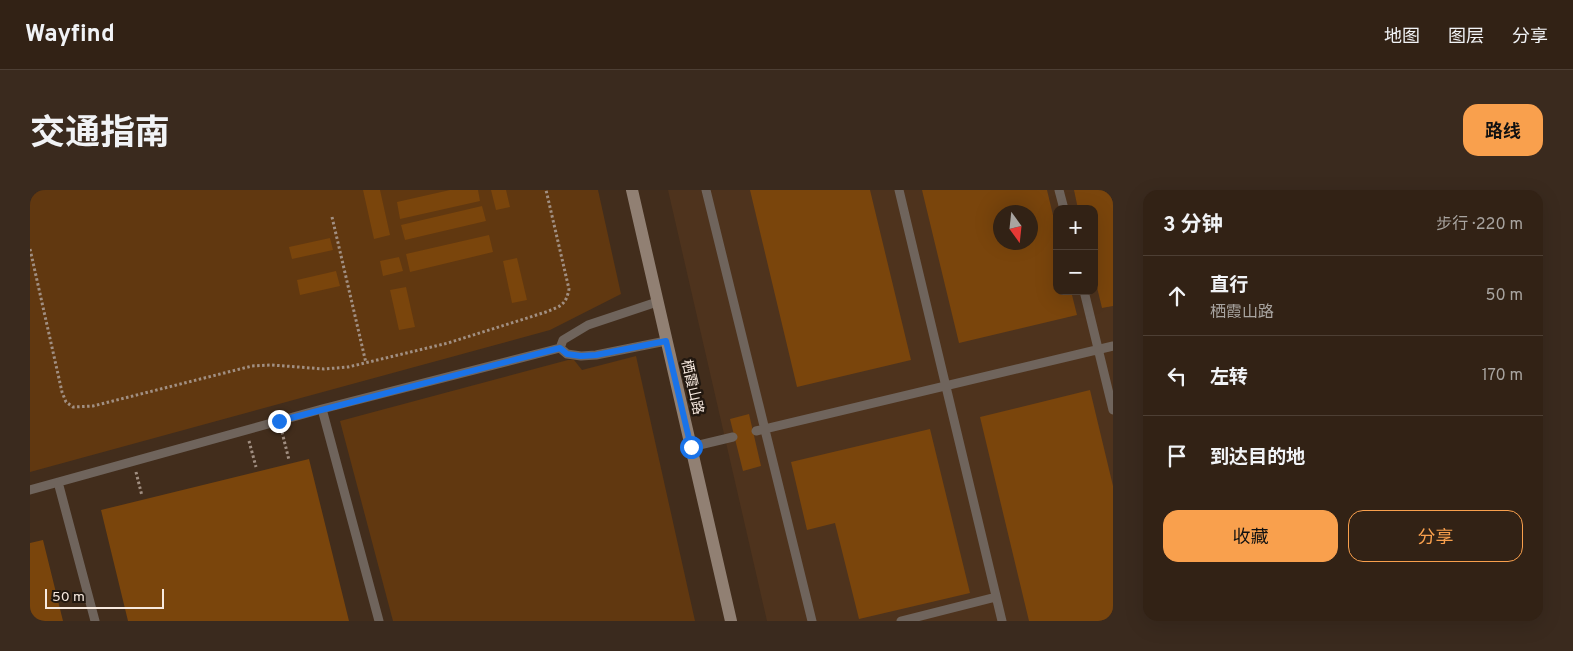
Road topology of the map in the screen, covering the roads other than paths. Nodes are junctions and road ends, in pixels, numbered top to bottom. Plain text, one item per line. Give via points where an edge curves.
1 (632, 190) edge
2 (706, 190) edge
3 (899, 190) edge
4 (1059, 190) edge
5 (1063, 205) edge
6 (1085, 295) edge
7 (657, 302) junction
8 (666, 341) junction
9 (1113, 346) edge
10 (560, 348) junction
11 (1098, 350) junction
12 (946, 386) junction
13 (322, 409) junction
14 (1113, 410) edge
15 (760, 430) junction
16 (733, 437) dead end
17 (691, 447) junction
18 (58, 482) junction
19 (30, 490) edge
20 (996, 597) junction
21 (95, 621) edge
22 (379, 621) edge
23 (731, 621) edge
24 (812, 621) edge
25 (901, 621) edge
26 (1002, 621) edge

1 - 7 street, 栖霞山路
2 - 15 lane
3 - 12 lane
4 - 5 lane
6 - 11 lane
7 - 8 street, 栖霞山路
7 - 10 lane via 588,325 563,340
8 - 10 lane via 581,356 567,354
8 - 17 street, 栖霞山路
9 - 11 lane
10 - 13 lane
11 - 12 lane
11 - 14 lane
12 - 15 lane
12 - 20 lane
13 - 18 lane
13 - 22 lane
15 - 24 lane
16 - 17 lane
17 - 23 street, 栖霞山路
18 - 19 lane
18 - 21 lane
20 - 25 lane
20 - 26 lane

